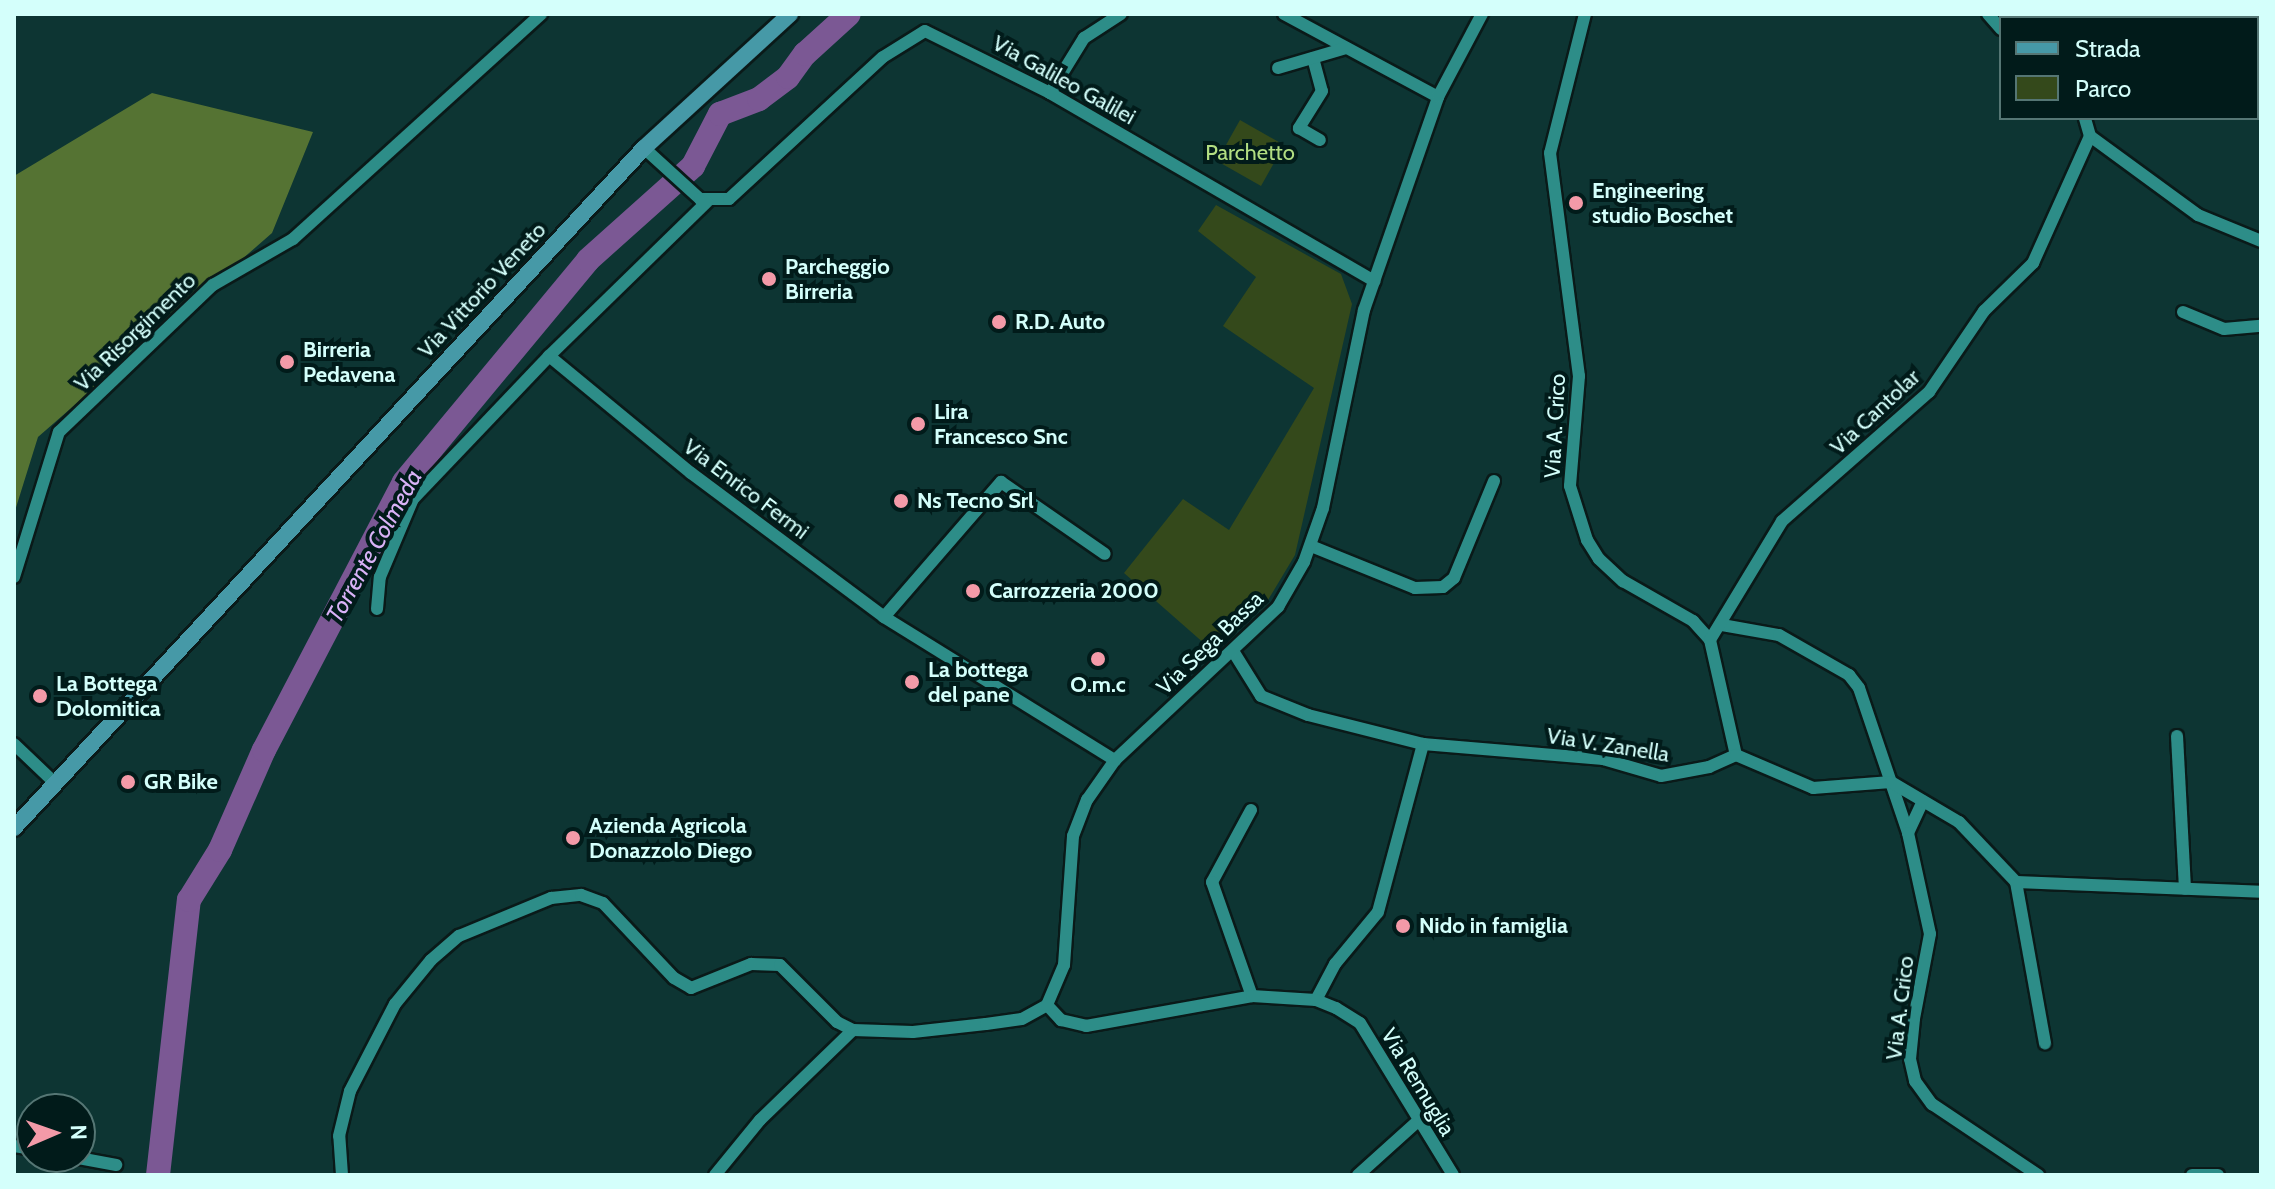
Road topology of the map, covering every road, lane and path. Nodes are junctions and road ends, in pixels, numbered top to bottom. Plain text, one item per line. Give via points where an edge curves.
1 (541, 14) edge
2 (790, 14) edge
3 (1121, 14) edge
4 (1284, 14) edge
5 (1482, 14) edge
6 (1585, 14) edge
7 (1305, 19) edge
8 (1346, 48) junction
9 (1313, 58) junction
10 (1278, 68) dead end
11 (1050, 93) junction
12 (1438, 97) junction
13 (2086, 120) edge
14 (2090, 136) junction
15 (1320, 140) dead end
16 (644, 148) junction
17 (707, 202) junction
18 (2261, 241) edge
19 (1374, 281) junction
20 (2183, 312) dead end
21 (2261, 326) edge
22 (549, 356) junction
23 (1494, 481) dead end
24 (1311, 546) junction
25 (1105, 554) dead end
26 (14, 577) edge
27 (377, 609) dead end
28 (884, 617) junction
29 (1722, 625) junction
30 (1710, 640) junction
31 (1233, 651) junction
32 (2177, 736) dead end
33 (14, 744) edge
34 (1423, 744) junction
35 (1736, 755) junction
36 (1115, 760) junction
37 (1891, 782) junction
38 (56, 784) junction
39 (1923, 801) junction
40 (1251, 810) dead end
41 (14, 828) edge
42 (1908, 833) junction
43 (2016, 882) junction
44 (2185, 889) junction
45 (2261, 892) edge
46 (1252, 996) junction
47 (1316, 1000) junction
48 (1047, 1005) junction
49 (853, 1030) junction
50 (2045, 1043) dead end
51 (1418, 1121) junction
52 (96, 1161) edge
53 (116, 1165) dead end
54 (342, 1175) edge
55 (715, 1175) edge
56 (1358, 1175) edge
57 (1453, 1175) edge
58 (2038, 1175) edge
59 (2192, 1175) edge
60 (2218, 1175) edge

1 - 26 street, Via Risorgimento via 293,239 213,285 59,432
2 - 16 main road, Via Vittorio Veneto
3 - 11 street via 1084,38
4 - 7 street
5 - 12 street, Via Sega Bassa
6 - 30 street, Via A. Crico via 1550,153 1579,376 1570,486 1587,540 1599,559 1623,581 1693,621
7 - 8 street
8 - 9 street
8 - 12 street
9 - 10 street
9 - 15 street via 1322,91 1299,128
11 - 17 street, Via Galileo Galilei via 952,41 919,31 883,57 740,191 723,201
11 - 19 street, Via Galileo Galilei
12 - 19 street, Via Sega Bassa
13 - 14 street
14 - 18 street via 2198,215
14 - 29 street, Via Cantolar via 2033,263 1984,311 1948,369 1911,411 1782,521 1748,571
16 - 17 street
16 - 38 main road, Via Vittorio Veneto
17 - 22 street
19 - 24 street, Via Sega Bassa
20 - 21 street via 2224,329
22 - 27 street via 413,499 380,577
22 - 28 street, Via Enrico Fermi via 691,473
23 - 24 street via 1454,578 1443,587 1415,588
24 - 31 street, Via Sega Bassa via 1278,607
25 - 28 street via 1001,482
28 - 36 street, Via Enrico Fermi
29 - 30 street, Via Cantolar
29 - 37 street, Via A. Crico via 1779,635 1849,675 1859,688
30 - 35 street
31 - 34 street, Via V. Zanella via 1261,696 1308,715
31 - 36 street, Via Sega Bassa
32 - 44 street
33 - 38 street
34 - 35 street, Via V. Zanella via 1603,759 1661,776 1709,767
34 - 47 street via 1378,912 1335,964
35 - 37 street via 1813,788
36 - 48 street, Via Sega Bassa via 1087,800 1073,836 1064,965
37 - 39 street
37 - 42 street, Via A. Crico
38 - 41 main road, Via Vittorio Veneto
39 - 42 street
39 - 43 street via 1969,830
40 - 46 street via 1212,882
42 - 58 street, Via A. Crico via 1930,934 1913,1032 1915,1081 1941,1111
43 - 44 street
43 - 50 street
44 - 45 street
46 - 47 street, Via Remuglia
46 - 48 street, Via Remuglia via 1086,1026 1061,1020
47 - 51 street, Via Remuglia via 1360,1023
48 - 49 street via 1022,1019 953,1029
49 - 54 street via 837,1022 780,965 751,964 705,987 691,988 674,978 603,903 581,895 551,898 459,936 395,1004 350,1091 339,1136
49 - 55 street via 760,1120
51 - 56 street
51 - 57 street, Via Remuglia
52 - 53 street
59 - 60 street

